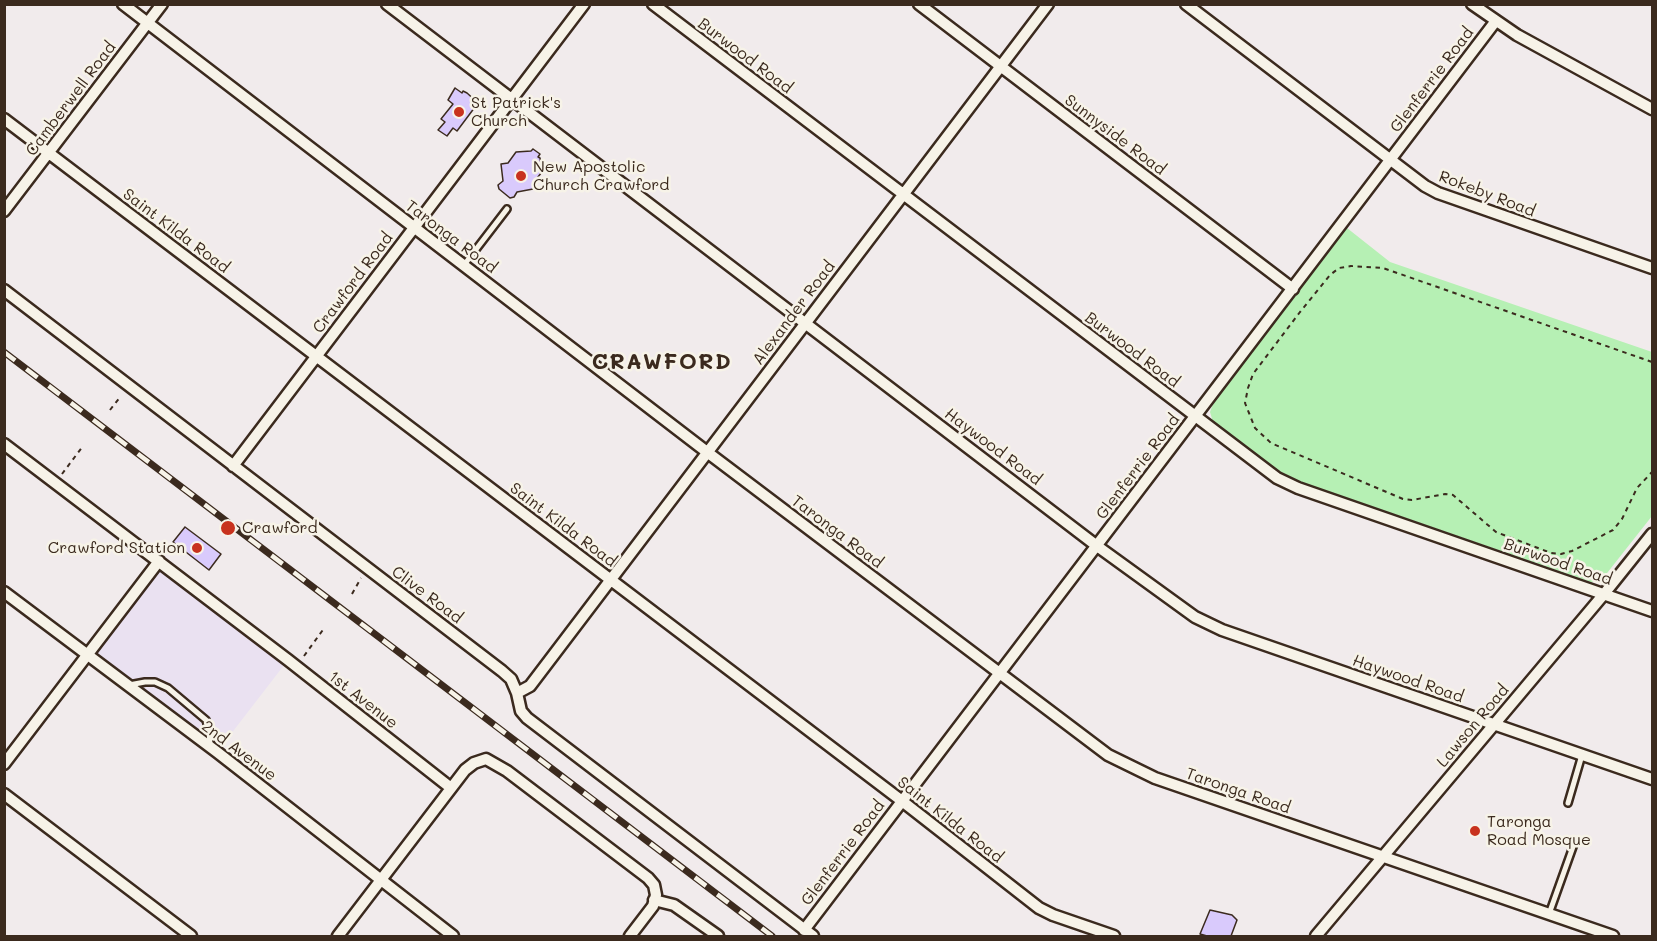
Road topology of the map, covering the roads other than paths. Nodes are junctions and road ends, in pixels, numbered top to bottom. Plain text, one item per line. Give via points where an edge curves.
1 (123, 4) edge
2 (162, 4) edge
3 (387, 4) edge
4 (584, 4) edge
5 (653, 4) edge
6 (919, 4) edge
7 (1048, 4) edge
8 (1186, 4) edge
9 (1472, 4) edge
10 (1495, 22) junction
11 (147, 23) junction
12 (1001, 67) junction
13 (512, 100) junction
14 (1653, 109) edge
15 (4, 119) edge
16 (49, 153) junction
17 (1390, 160) junction
18 (903, 195) junction
19 (507, 209) dead end
20 (4, 211) edge
21 (414, 227) junction
22 (464, 265) junction
23 (1653, 268) edge
24 (1293, 289) junction
25 (4, 290) edge
26 (806, 323) junction
27 (316, 357) junction
28 (1195, 417) junction
29 (4, 444) edge
30 (707, 452) junction
31 (233, 466) junction
32 (1653, 534) edge
33 (1097, 546) junction
34 (159, 561) junction
35 (610, 580) junction
36 (4, 592) edge
37 (1604, 594) junction
38 (1653, 611) edge
39 (87, 655) junction
40 (999, 674) junction
41 (128, 686) junction
42 (517, 693) junction
43 (1494, 725) junction
44 (210, 746) junction
45 (1582, 755) junction
46 (4, 764) edge
47 (1653, 779) edge
48 (451, 788) junction
49 (4, 794) edge
50 (902, 801) junction
51 (1568, 803) dead end
52 (1574, 844) dead end
53 (1383, 857) junction
54 (382, 880) junction
55 (654, 900) junction
56 (1549, 914) junction
57 (809, 933) edge
58 (191, 936) edge
59 (338, 936) edge
60 (453, 936) edge
61 (630, 936) edge
62 (715, 936) edge
63 (1114, 936) edge
64 (1316, 936) edge
65 (1613, 936) edge

1 - 11 street, Taronga Road
2 - 11 street, Camberwell Road
3 - 13 street, Haywood Road
4 - 13 street, Crawford Road
5 - 18 street, Burwood Road
6 - 12 street, Sunnyside Road
7 - 12 street, Alexander Road
8 - 17 street, Rokeby Road
9 - 10 street
10 - 14 street
10 - 17 street, Glenferrie Road
11 - 16 street, Camberwell Road
11 - 21 street, Taronga Road
12 - 18 street, Alexander Road
12 - 24 street, Sunnyside Road
13 - 21 street, Crawford Road
13 - 26 street, Haywood Road
15 - 16 street, Saint Kilda Road
16 - 20 street, Camberwell Road
16 - 27 street, Saint Kilda Road
17 - 23 street, Rokeby Road via 1438,193
17 - 24 street, Glenferrie Road
18 - 26 street, Alexander Road
18 - 28 street, Burwood Road
19 - 22 lane
21 - 22 street, Taronga Road
21 - 27 street, Crawford Road
22 - 30 street, Taronga Road
24 - 28 street, Glenferrie Road
25 - 31 street, Clive Road
26 - 30 street, Alexander Road
26 - 33 street, Haywood Road
27 - 31 street, Crawford Road
27 - 35 street, Saint Kilda Road
28 - 33 street, Glenferrie Road
28 - 37 street, Burwood Road via 1293,486
29 - 34 street, 1st Avenue
30 - 35 street, Alexander Road
30 - 40 street, Taronga Road
31 - 42 street, Clive Road via 502,671
32 - 37 street, Lawson Road
33 - 40 street, Glenferrie Road
33 - 43 street, Haywood Road via 1213,627
34 - 39 street
34 - 48 street, 1st Avenue
35 - 42 street, Alexander Road via 530,686
35 - 50 street, Saint Kilda Road
36 - 39 street, 2nd Avenue
37 - 38 street, Burwood Road
37 - 43 street, Lawson Road
39 - 41 street, 2nd Avenue
39 - 46 street
40 - 50 street, Glenferrie Road
40 - 53 street, Taronga Road via 1128,766
41 - 44 street, 2nd Avenue
41 - 44 lane via 155,682 168,688 206,720
42 - 57 street, Clive Road via 527,718
43 - 45 street, Haywood Road
43 - 53 street, Lawson Road
44 - 54 street, 2nd Avenue
45 - 47 street, Haywood Road
45 - 51 lane
48 - 54 street
48 - 55 street via 474,763 486,759 497,764 648,878 654,885
49 - 58 street
50 - 57 street, Glenferrie Road
50 - 63 street, Saint Kilda Road via 1039,908
52 - 56 lane
53 - 56 street, Taronga Road
53 - 64 street, Lawson Road
54 - 59 street
54 - 60 street, 2nd Avenue
55 - 61 street via 645,919
55 - 62 street via 674,905
56 - 65 street, Taronga Road

